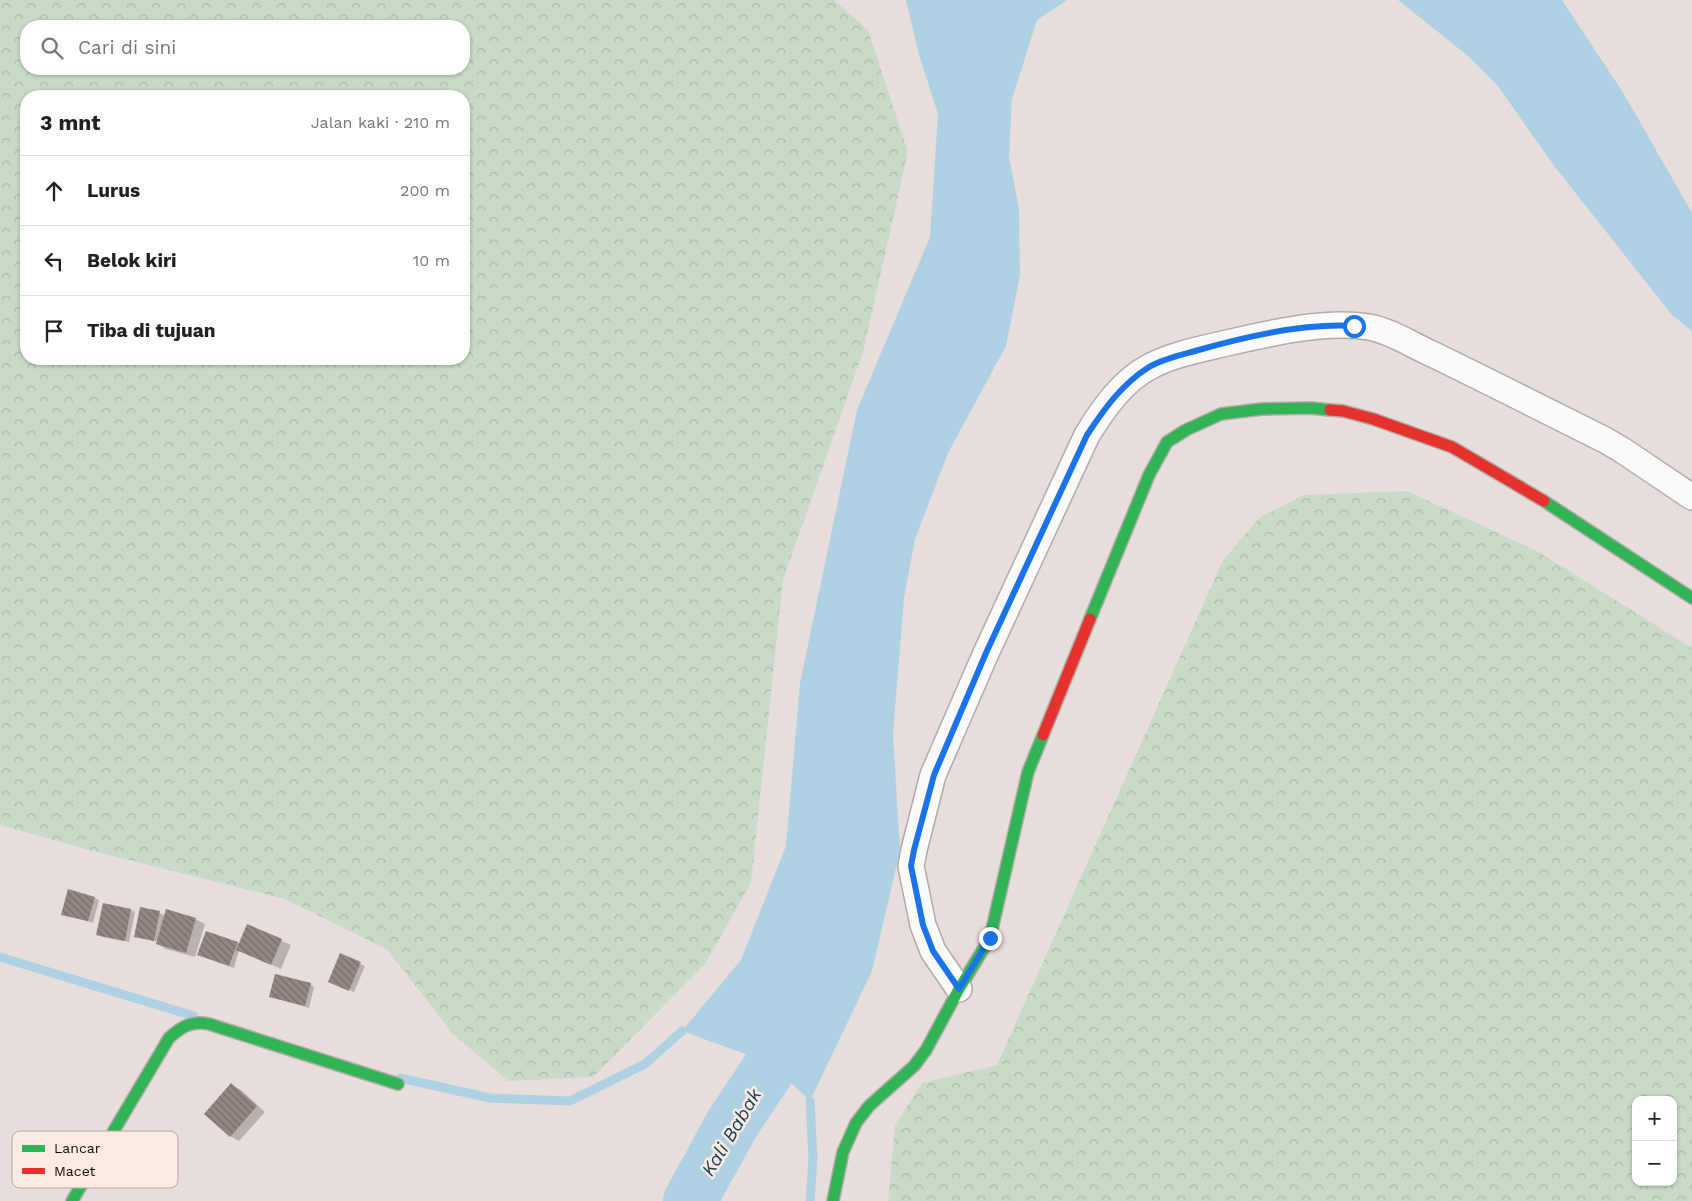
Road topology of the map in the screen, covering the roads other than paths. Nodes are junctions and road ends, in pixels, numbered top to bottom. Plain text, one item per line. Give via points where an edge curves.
1 (1692, 497) edge
2 (1692, 598) edge
3 (959, 989) junction
4 (398, 1084) dead end
5 (114, 1131) edge
6 (80, 1188) edge
7 (72, 1201) edge
8 (833, 1201) edge

1 - 3 street via 1605,440 1370,327 1337,325 1273,333 1207,348 1150,366 1129,381 1087,435 986,653 934,775 911,866 923,925 933,951
2 - 3 street via 1536,496 1452,448 1373,419 1311,408 1262,409 1220,414 1186,430 1167,442 1149,475 1028,772 990,938
3 - 8 street via 914,1066 868,1106 856,1123 844,1152
4 - 5 street via 200,1021 181,1026 169,1038
6 - 7 street

